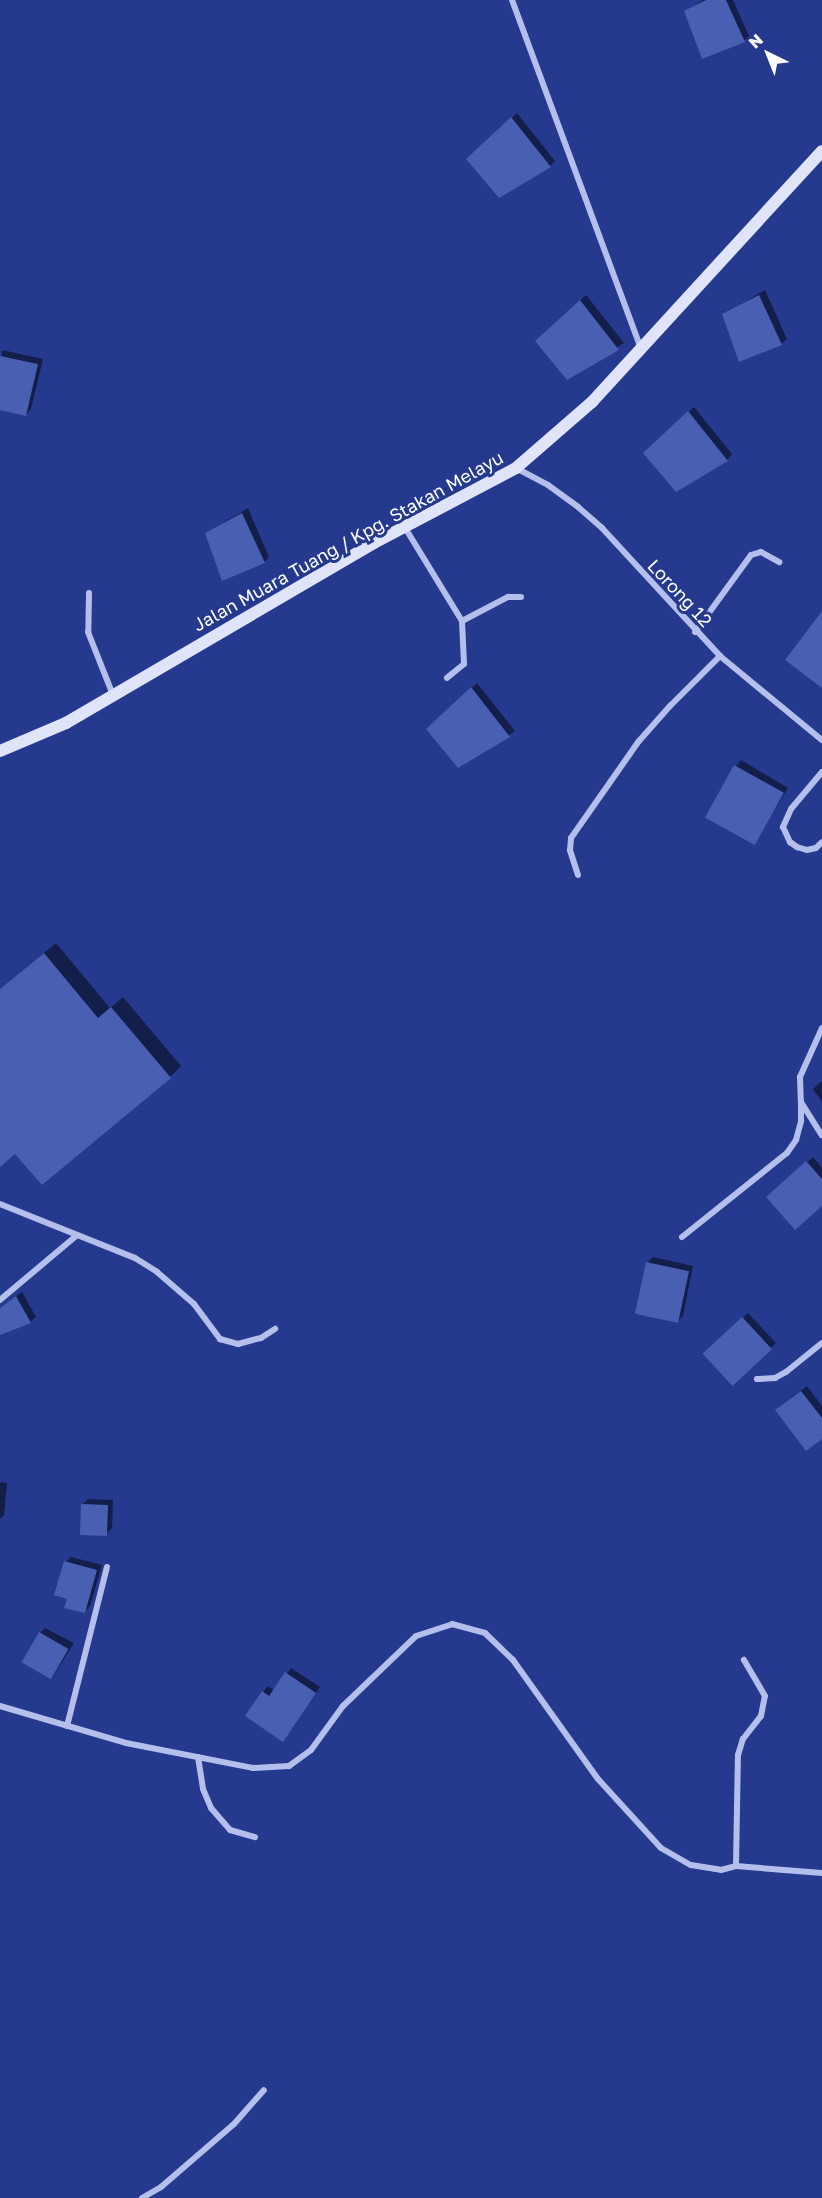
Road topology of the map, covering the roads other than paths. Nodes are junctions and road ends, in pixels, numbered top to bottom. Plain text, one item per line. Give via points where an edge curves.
1 (512, 0) edge
2 (822, 151) edge
3 (641, 348) junction
4 (516, 468) junction
5 (404, 526) junction
6 (779, 562) dead end
7 (89, 593) dead end
8 (521, 597) dead end
9 (462, 621) junction
10 (695, 632) junction
11 (720, 656) junction
12 (447, 678) dead end
13 (113, 695) junction
14 (822, 740) edge
15 (0, 751) edge
16 (822, 772) edge
17 (822, 842) edge
18 (578, 875) dead end
19 (822, 1029) edge
20 (801, 1102) junction
21 (822, 1135) edge
22 (0, 1204) edge
23 (76, 1236) junction
24 (682, 1237) dead end
25 (0, 1300) edge
26 (275, 1329) dead end
27 (822, 1343) edge
28 (757, 1379) dead end
29 (107, 1568) dead end
30 (744, 1660) dead end
31 (0, 1706) edge
32 (68, 1726) junction
33 (198, 1757) junction
34 (255, 1837) dead end
35 (735, 1866) junction
36 (822, 1873) edge
37 (264, 2090) dead end
38 (142, 2198) edge

1 - 3 street
2 - 3 main road, Jalan Muara Tuang / Kpg. Stakan Melayu
3 - 4 main road, Jalan Muara Tuang / Kpg. Stakan Melayu via 592,402
4 - 5 main road, Jalan Muara Tuang / Kpg. Stakan Melayu
4 - 10 street, Lorong 12 via 548,485 602,528
5 - 9 street
5 - 13 main road, Jalan Muara Tuang / Kpg. Stakan Melayu
6 - 10 street via 760,552 751,555
7 - 13 street via 87,632
8 - 9 street via 508,597
9 - 12 street via 464,664
10 - 11 street, Lorong 12
11 - 14 street, Lorong 12
11 - 18 street via 639,741 571,838 570,850
13 - 15 main road, Jalan Muara Tuang / Kpg. Stakan Melayu via 66,723
16 - 17 street via 790,809 783,826 790,842 797,847 807,850
19 - 20 street via 801,1077
20 - 21 street
20 - 24 street via 796,1140 787,1153
22 - 23 street
23 - 25 street
23 - 26 street via 135,1258 157,1272 194,1304 220,1339 238,1344 261,1338
27 - 28 street via 786,1372 775,1378
29 - 32 street
30 - 35 street via 765,1696 761,1716 742,1739 738,1755
31 - 32 street
32 - 33 street via 126,1743
33 - 34 street via 203,1789 211,1808 230,1830
33 - 35 street via 253,1768 289,1766 311,1750 343,1706 416,1636 452,1624 485,1633 513,1660 598,1779 661,1848 691,1866 721,1870
35 - 36 street
37 - 38 street via 234,2124

